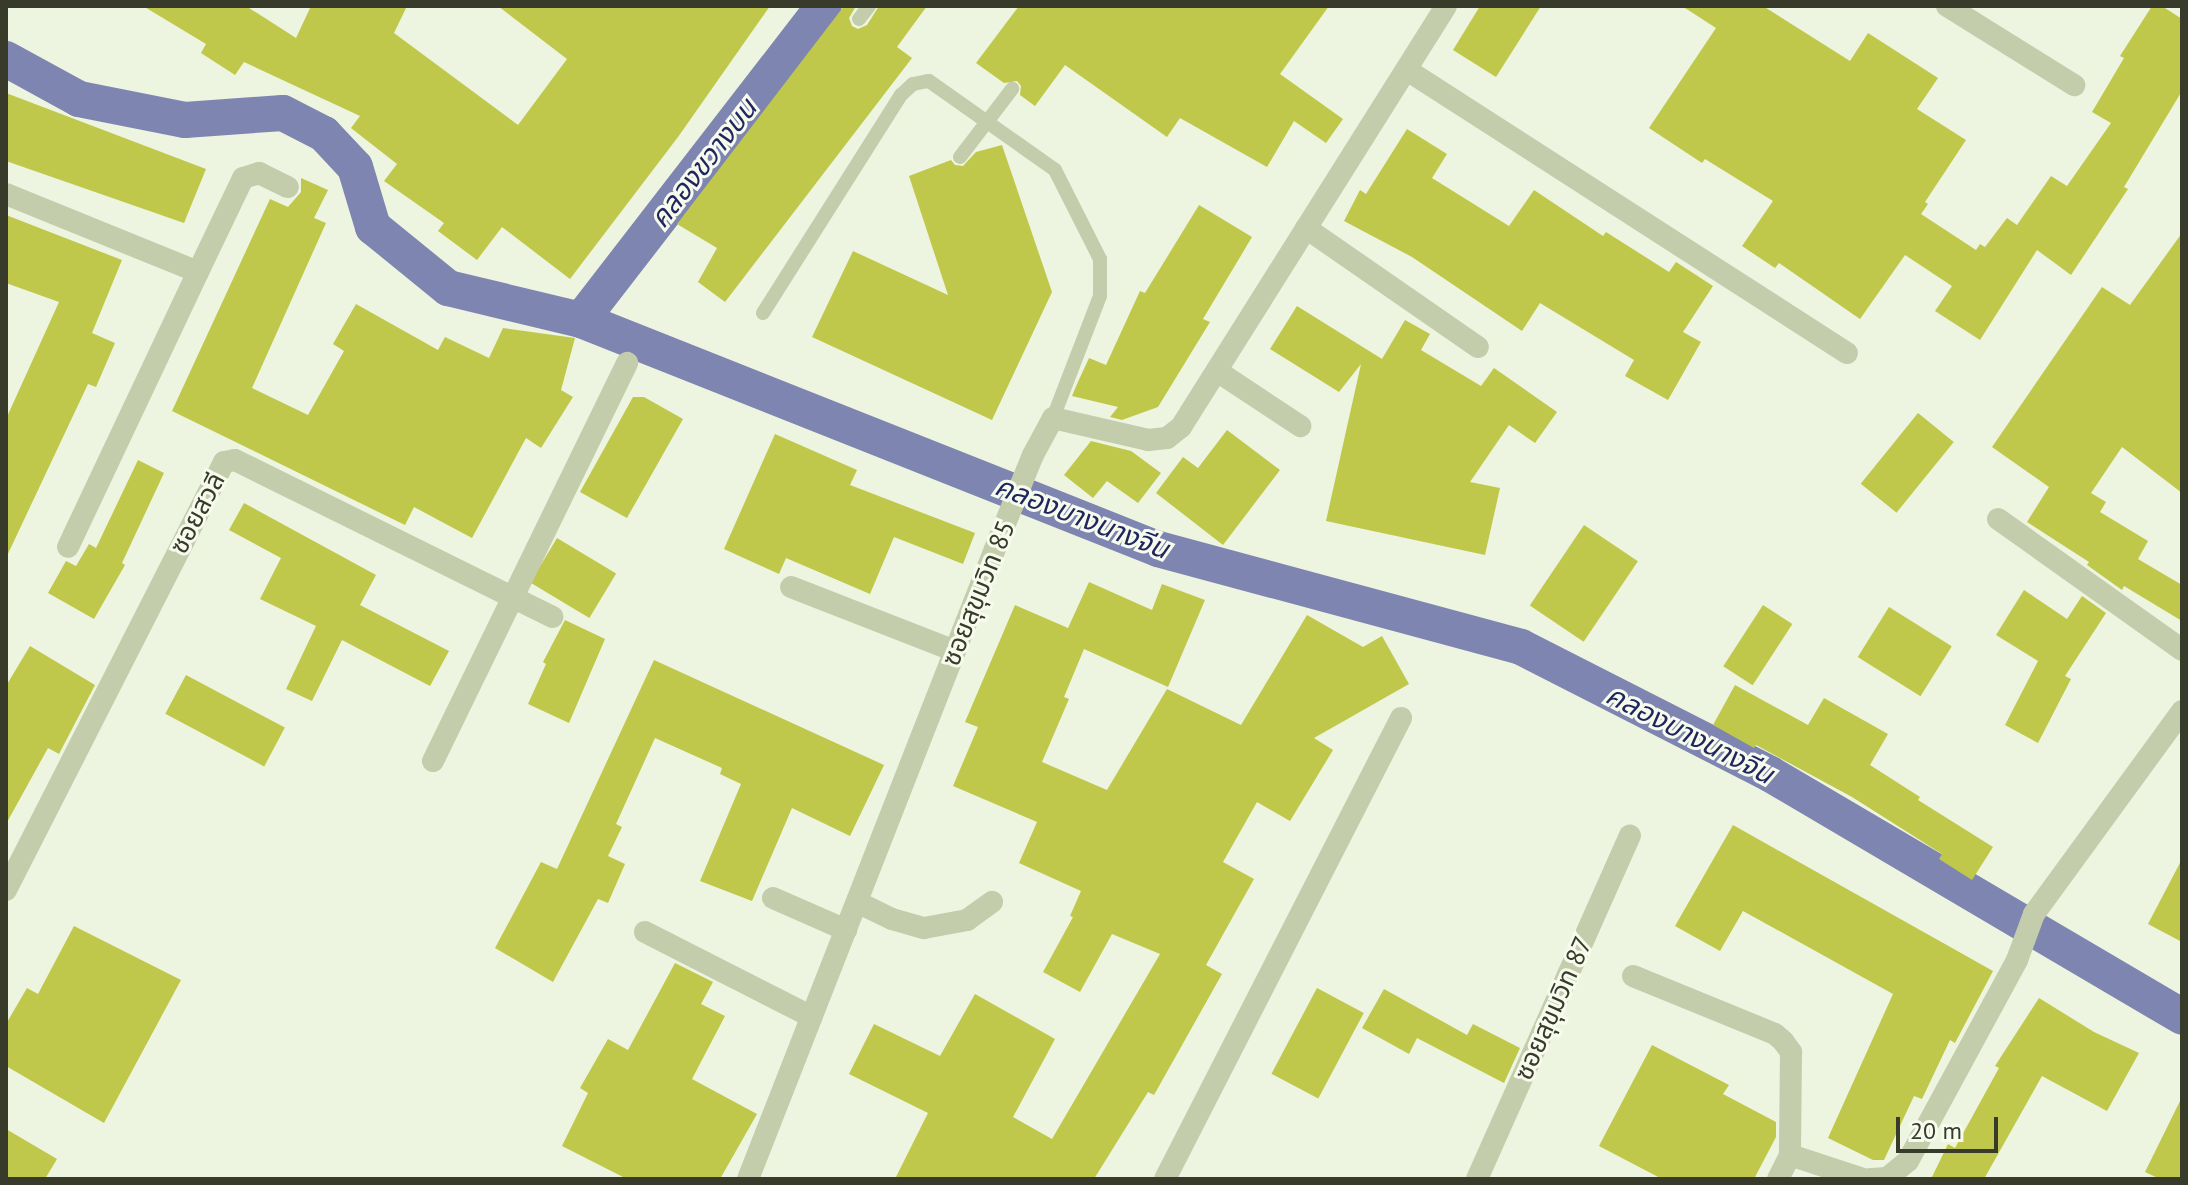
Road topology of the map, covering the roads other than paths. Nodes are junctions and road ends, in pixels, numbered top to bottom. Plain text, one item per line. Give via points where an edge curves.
1 (869, 6) edge
2 (1446, 6) edge
3 (1947, 6) edge
4 (859, 19) dead end
5 (1407, 70) junction
6 (2074, 85) dead end
7 (1012, 89) dead end
8 (988, 121) junction
9 (960, 157) dead end
10 (288, 187) dead end
11 (6, 194) edge
12 (1306, 228) junction
13 (198, 272) junction
14 (763, 313) dead end
15 (1478, 347) dead end
16 (1847, 353) dead end
17 (627, 363) dead end
18 (1217, 371) junction
19 (1053, 418) junction
20 (1300, 426) dead end
21 (1998, 519) dead end
22 (68, 547) dead end
23 (791, 587) dead end
24 (511, 597) junction
25 (552, 617) dead end
26 (2182, 650) edge
27 (955, 651) junction
28 (2182, 711) edge
29 (1401, 718) dead end
30 (433, 761) dead end
31 (1630, 836) dead end
32 (6, 890) edge
33 (773, 898) dead end
34 (857, 902) junction
35 (992, 902) dead end
36 (846, 930) junction
37 (645, 932) dead end
38 (1633, 976) dead end
39 (812, 1017) junction
40 (1790, 1155) junction
41 (748, 1179) edge
42 (1165, 1179) edge
43 (1477, 1179) edge
44 (1778, 1179) edge
45 (1863, 1179) edge
46 (1871, 1179) edge

1 - 4 lane
2 - 5 street
3 - 6 street
5 - 12 street
5 - 16 street
7 - 8 lane
8 - 9 lane
8 - 14 lane via 929,81 905,89
8 - 19 lane via 1055,170 1100,259 1100,296
10 - 13 street via 259,173 243,178
11 - 13 street
12 - 15 street
12 - 18 street
13 - 22 street
17 - 24 street
18 - 19 street via 1181,427 1167,438 1148,440
18 - 20 street
19 - 27 street, ซอยสุขุมวิท 85 via 1033,455
21 - 26 street
23 - 27 street
24 - 25 street, ซอยสวลี
24 - 30 street
24 - 32 street, ซอยสวลี via 235,460 224,462
27 - 34 street, ซอยสุขุมวิท 85
28 - 46 street via 2034,914 2017,960 1908,1161 1887,1178
29 - 42 street
31 - 43 street, ซอยสุขุมวิท 87
33 - 36 street
34 - 35 street via 924,928 967,920
34 - 36 street, ซอยสุขุมวิท 85
36 - 39 street, ซอยสุขุมวิท 85
37 - 39 street
38 - 40 street via 1783,1041 1791,1052
39 - 41 street, ซอยสุขุมวิท 85
40 - 44 street
40 - 45 street

